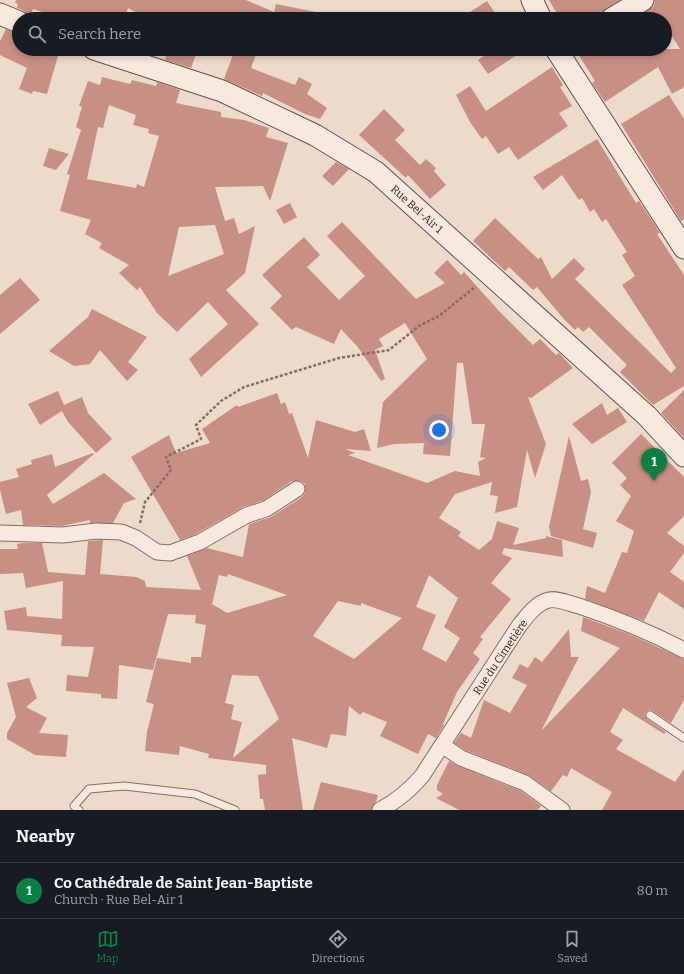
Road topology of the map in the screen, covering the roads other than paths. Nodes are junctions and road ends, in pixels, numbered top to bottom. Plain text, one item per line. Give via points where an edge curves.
1 (532, 0) edge
2 (643, 0) edge
3 (538, 12) edge
4 (623, 12) edge
5 (0, 14) edge
6 (12, 19) edge
7 (115, 56) edge
8 (562, 56) edge
9 (684, 248) edge
10 (684, 456) edge
11 (298, 489) dead end
12 (0, 533) edge
13 (684, 650) edge
14 (650, 715) dead end
15 (684, 738) edge
16 (442, 745) junction
17 (79, 810) edge
18 (235, 810) edge
19 (380, 810) edge
20 (562, 810) edge

1 - 3 street
2 - 4 street
5 - 6 street
7 - 10 street, Rue Bel-Air 1 via 222,91 315,135 376,172 647,416
8 - 9 street
11 - 12 street via 266,509 247,515 200,542 170,553 157,552 136,538 121,532 63,535
13 - 16 street, Rue du Cimetière via 656,635 606,615 566,602 549,600 533,609 519,626
14 - 15 lane
16 - 19 street, Rue du Cimetière via 409,791
16 - 20 street via 461,758 525,783
17 - 18 lane via 74,806 89,789 124,786 195,794

